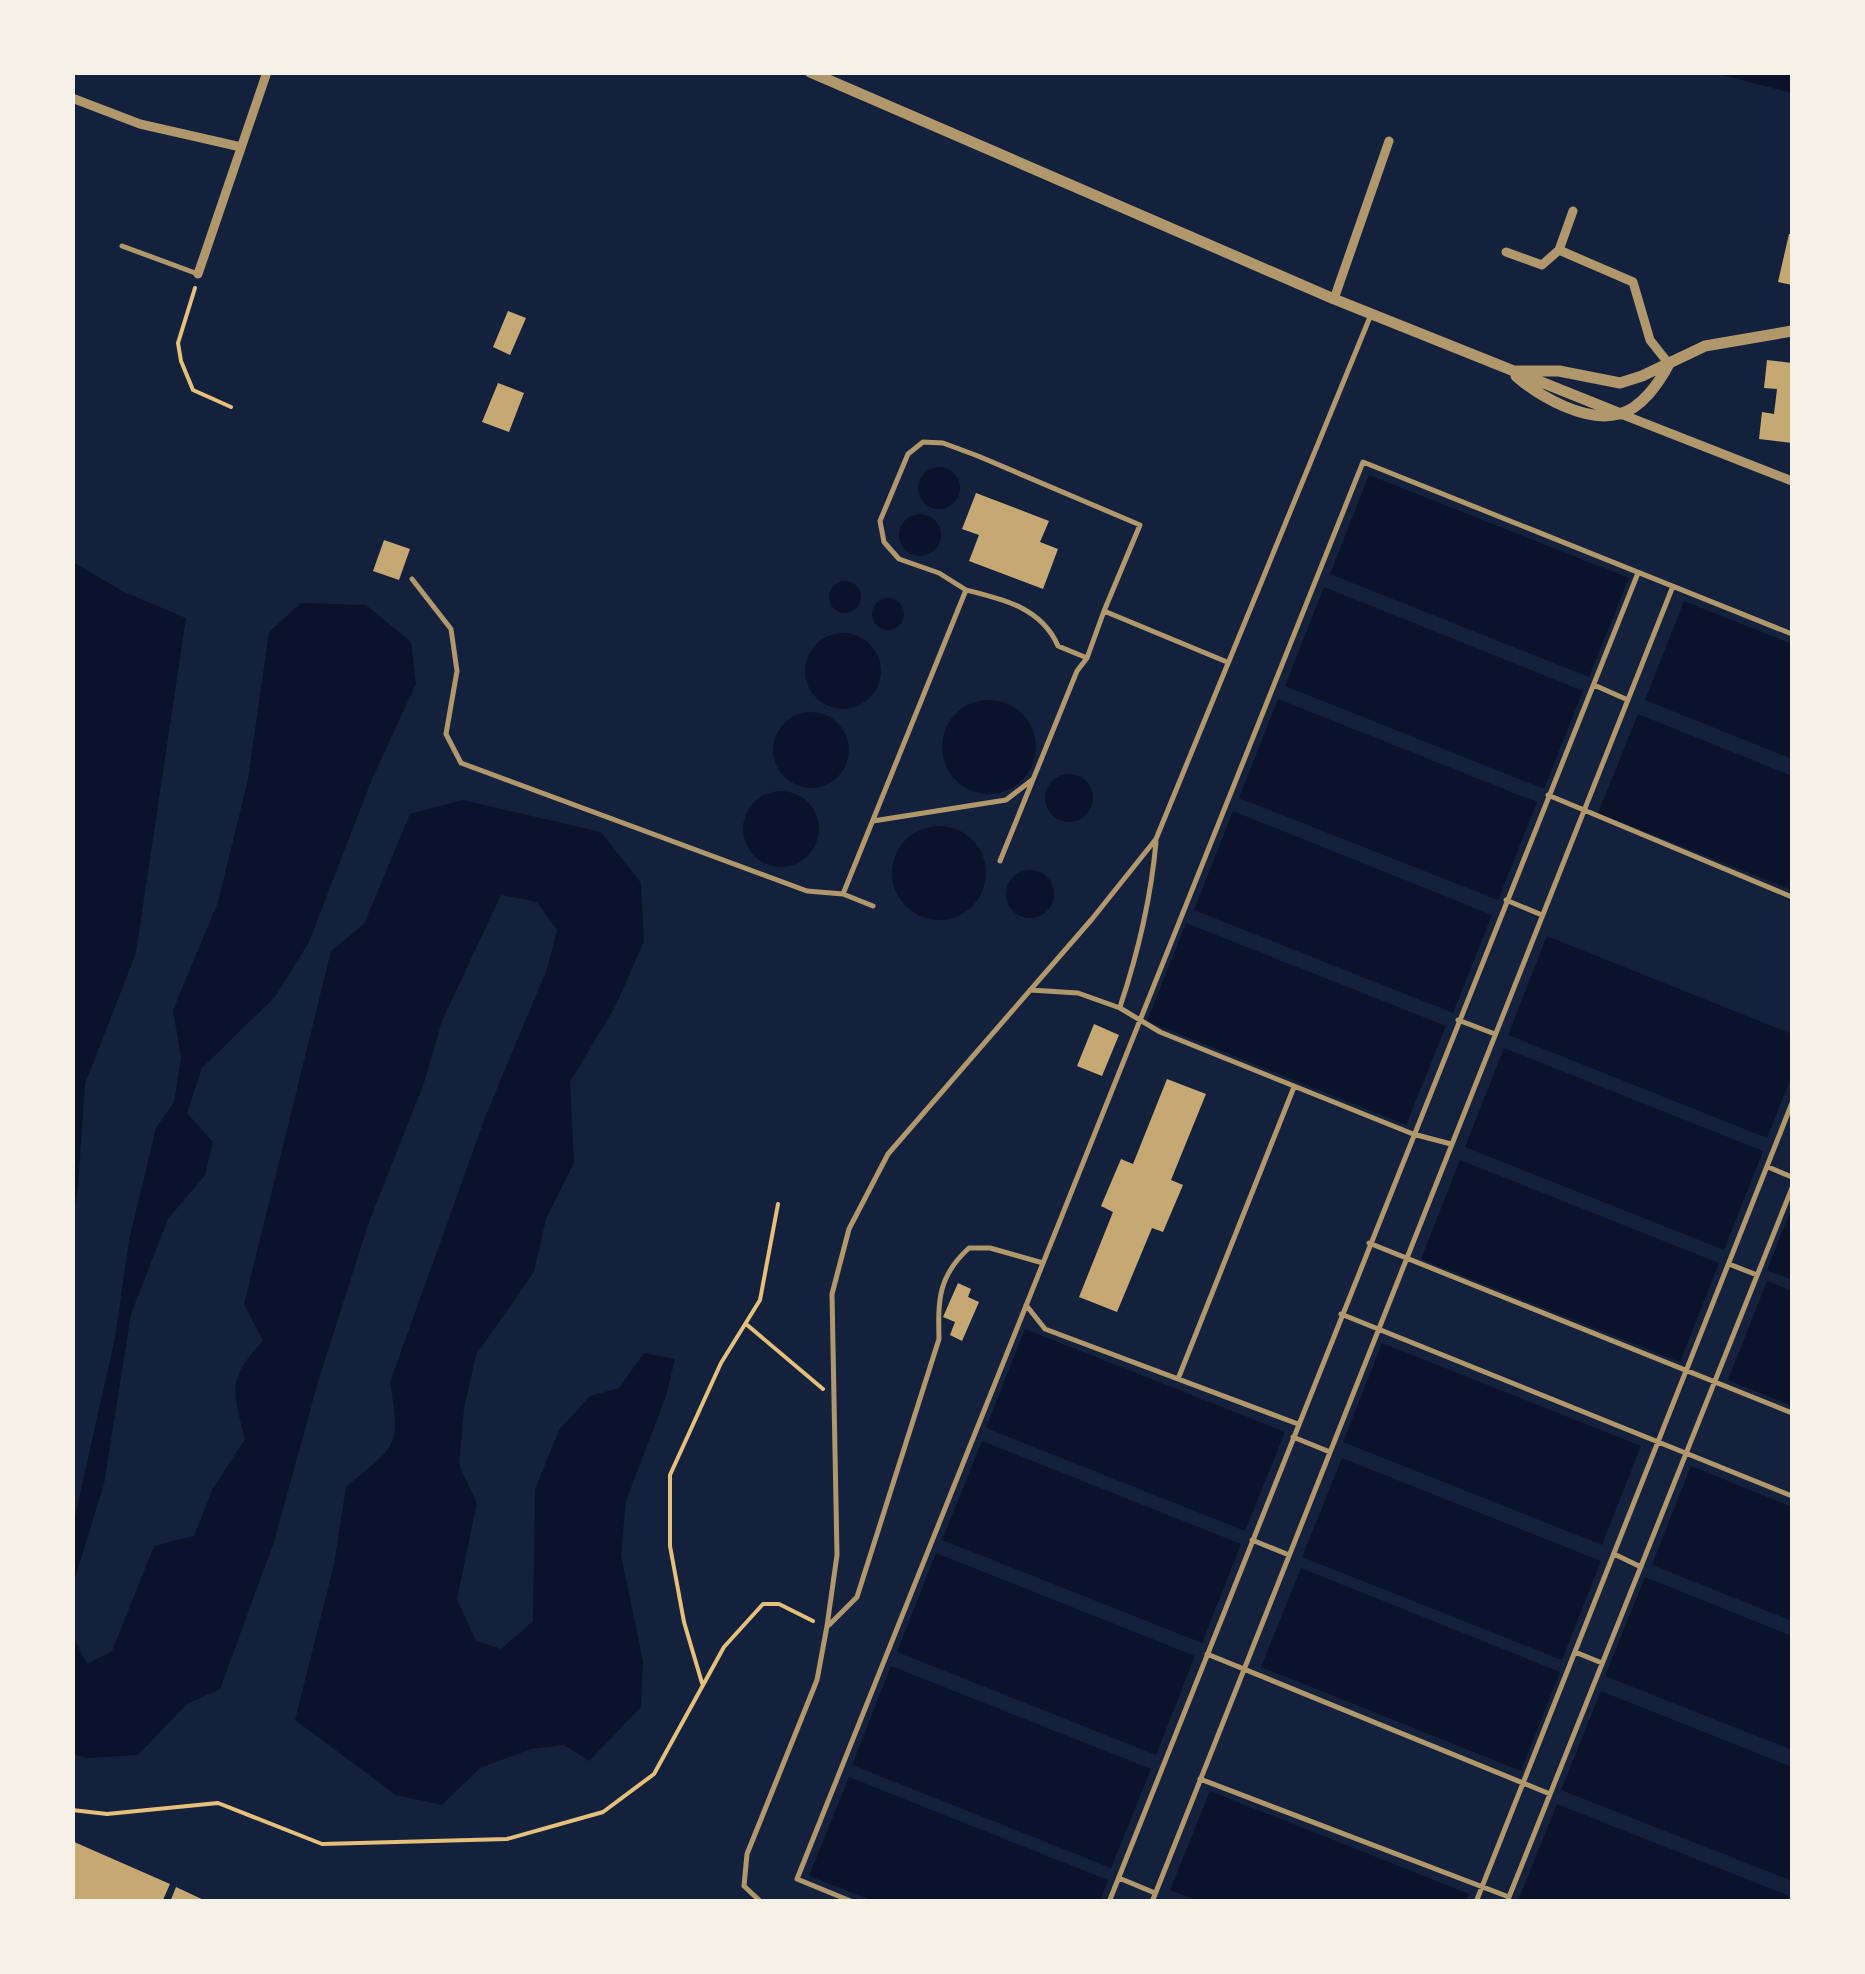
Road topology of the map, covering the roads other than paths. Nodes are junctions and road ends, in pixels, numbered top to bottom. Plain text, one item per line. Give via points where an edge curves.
1 (267, 72) edge
2 (816, 74) edge
3 (72, 98) edge
4 (1389, 141) dead end
5 (241, 147) junction
6 (1573, 210) dead end
7 (122, 246) dead end
8 (1559, 250) junction
9 (1506, 252) dead end
10 (198, 274) joint
11 (1334, 299) junction
12 (1371, 314) junction
13 (1792, 331) edge
14 (1669, 364) junction
15 (1510, 372) junction
16 (1621, 414) junction
17 (1792, 481) edge
18 (1638, 573) junction
19 (412, 579) dead end
20 (1673, 586) junction
21 (966, 590) junction
22 (1104, 611) junction
23 (1792, 634) edge
24 (1087, 658) junction
25 (1227, 662) junction
26 (1593, 684) junction
27 (1628, 700) junction
28 (1034, 778) junction
29 (1548, 795) junction
30 (1584, 813) junction
31 (873, 821) junction
32 (1156, 839) junction
33 (1000, 861) dead end
34 (843, 894) junction
35 (1792, 897) edge
36 (1506, 900) junction
37 (873, 906) dead end
38 (1542, 915) junction
39 (1030, 990) junction
40 (1120, 1008) junction
41 (1458, 1020) junction
42 (1139, 1022) junction
43 (1495, 1034) junction
44 (1294, 1086) junction
45 (1792, 1103) edge
46 (1412, 1134) junction
47 (1452, 1144) junction
48 (1768, 1167) junction
49 (1792, 1177) edge
50 (1792, 1188) edge
51 (1369, 1243) junction
52 (1406, 1260) junction
53 (1043, 1263) junction
54 (1729, 1264) junction
55 (1757, 1275) junction
56 (1026, 1305) junction
57 (1341, 1314) junction
58 (1378, 1330) junction
59 (1686, 1370) junction
60 (1178, 1379) junction
61 (1715, 1382) junction
62 (1792, 1413) edge
63 (1298, 1424) junction
64 (1293, 1437) junction
65 (1658, 1442) junction
66 (1330, 1452) junction
67 (1686, 1454) junction
68 (1792, 1496) edge
69 (1252, 1540) junction
70 (1614, 1554) junction
71 (1289, 1555) junction
72 (1641, 1568) junction
73 (827, 1626) junction
74 (1575, 1652) junction
75 (1207, 1654) junction
76 (1602, 1664) junction
77 (1244, 1669) junction
78 (1200, 1780) junction
79 (1523, 1783) junction
80 (1550, 1794) junction
81 (1118, 1878) junction
82 (1482, 1887) junction
83 (1155, 1892) junction
84 (1508, 1899) edge
85 (761, 1902) edge
86 (854, 1902) edge
87 (1109, 1902) edge
88 (1152, 1902) edge
89 (1476, 1902) edge

1 - 5 street
2 - 11 street
3 - 5 street via 140,124
4 - 11 street
5 - 10 street
6 - 8 street
7 - 10 lane
8 - 9 street via 1542,264
8 - 14 street via 1634,282 1650,340
11 - 12 street
12 - 15 street
12 - 25 lane
13 - 14 street via 1705,346
14 - 15 street via 1620,383 1559,371
14 - 16 street via 1648,394
15 - 16 street via 1588,414
16 - 17 street
18 - 20 lane
18 - 26 lane
18 - 42 lane via 1363,462
19 - 34 lane via 451,629 457,671 446,734 461,763 807,891
20 - 23 lane
20 - 27 lane
21 - 22 lane via 899,558 884,542 880,521 908,454 923,442 978,456 1140,525
21 - 24 lane via 1012,601 1050,628 1058,646
21 - 31 lane
22 - 24 lane
22 - 25 lane
24 - 28 lane
25 - 32 lane
26 - 27 lane
26 - 29 lane
27 - 30 lane
28 - 31 lane via 1006,800
28 - 33 lane
29 - 30 lane
29 - 36 lane
30 - 35 lane
30 - 38 lane
31 - 34 lane
32 - 39 lane
32 - 40 lane
34 - 37 lane
36 - 38 lane
36 - 41 lane
38 - 43 lane
39 - 40 lane via 1078,992
39 - 73 lane via 888,1154 849,1229 832,1294 837,1555
40 - 42 lane
41 - 43 lane
41 - 46 lane
42 - 44 lane
42 - 53 lane
43 - 47 lane
44 - 46 lane
44 - 60 lane
45 - 48 lane
46 - 47 lane
46 - 51 lane
47 - 52 lane
48 - 49 lane
48 - 54 lane
50 - 55 lane
51 - 52 lane
51 - 57 lane
52 - 58 lane
52 - 59 lane
53 - 56 lane
53 - 73 lane via 990,1248 969,1248 953,1263 938,1296 939,1339 863,1578 856,1596
54 - 55 lane
54 - 59 lane
55 - 61 lane
56 - 60 lane via 1045,1329
56 - 86 lane via 797,1879
57 - 58 lane
57 - 63 lane
58 - 65 lane
58 - 66 lane
59 - 61 lane
59 - 65 lane
60 - 63 lane
61 - 62 lane
61 - 67 lane
63 - 64 lane
64 - 66 lane
64 - 69 lane
65 - 67 lane
65 - 70 lane
66 - 71 lane
67 - 68 lane
67 - 72 lane
69 - 71 lane
69 - 75 lane
70 - 72 lane
70 - 74 lane
71 - 77 lane
72 - 76 lane
73 - 85 lane via 817,1680 747,1854 744,1886
74 - 76 lane
74 - 79 lane
75 - 77 lane
75 - 81 lane
76 - 80 lane
77 - 78 lane
77 - 79 lane
78 - 82 lane
78 - 83 lane
79 - 80 lane
79 - 82 lane
80 - 84 lane
81 - 83 lane
81 - 87 lane
82 - 84 lane
82 - 89 lane
83 - 88 lane

